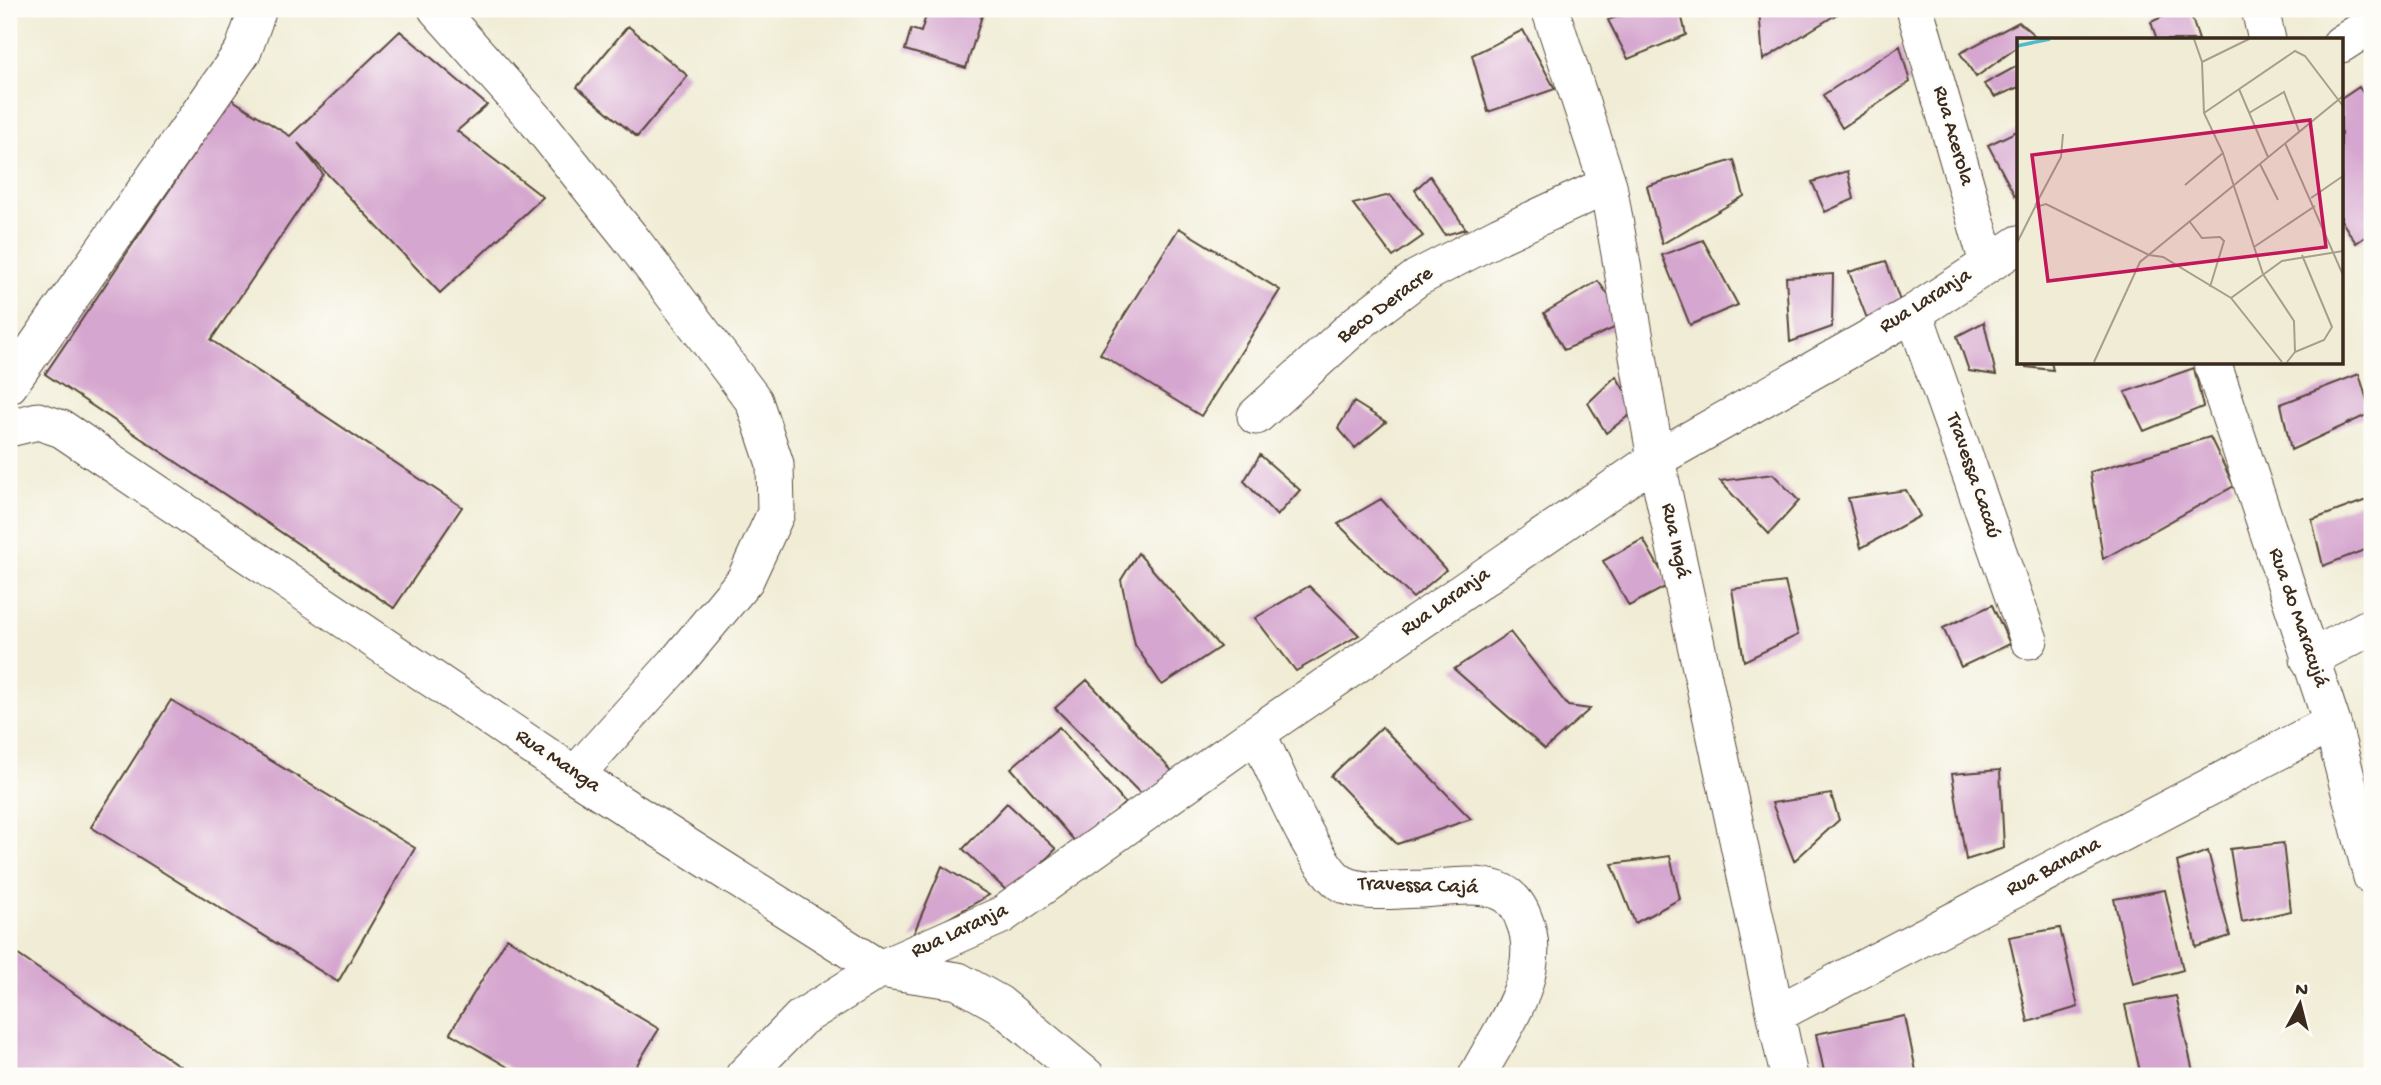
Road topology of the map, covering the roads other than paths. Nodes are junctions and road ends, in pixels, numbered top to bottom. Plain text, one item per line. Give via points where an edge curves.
1 (258, 9) edge
2 (437, 9) edge
3 (1550, 9) edge
4 (1915, 9) edge
5 (2260, 9) edge
6 (2372, 24) edge
7 (2267, 38) edge
8 (2342, 43) edge
9 (1608, 185) junction
10 (2017, 245) edge
11 (1988, 263) junction
12 (1914, 313) junction
13 (2213, 364) edge
14 (9, 386) edge
15 (1256, 416) dead end
16 (23, 425) edge
17 (1656, 459) junction
18 (2372, 626) edge
19 (2029, 640) dead end
20 (2309, 659) junction
21 (2332, 723) junction
22 (1257, 733) junction
23 (575, 775) junction
24 (2372, 877) edge
25 (880, 969) junction
26 (1776, 1014) junction
27 (744, 1076) edge
28 (1086, 1076) edge
29 (1477, 1076) edge
30 (1789, 1076) edge

1 - 14 street via 243,51
2 - 23 street via 544,131 754,401 775,464 776,513 745,580
3 - 9 street, Rua Ingá
4 - 11 street, Rua Acerola
5 - 7 street
6 - 8 street
9 - 15 street, Beco Deracre via 1417,278 1358,323
9 - 17 street, Rua Ingá
10 - 11 street, Rua Laranja
11 - 12 street, Rua Laranja
12 - 17 street, Rua Laranja
12 - 19 street, Travessa Cacaú
13 - 20 street, Rua do Maracujá
16 - 23 street, Rua Manga via 62,429
17 - 22 street, Rua Laranja
17 - 26 street, Rua Ingá
18 - 20 street
20 - 21 street, Rua do Maracujá
21 - 24 street, Rua do Maracujá
21 - 26 street, Rua Banana
22 - 25 street, Rua Laranja via 1002,915
22 - 29 street, Travessa Cajá via 1318,857 1343,884 1376,890 1478,887 1497,890 1517,903 1529,931 1529,970 1513,1011
23 - 25 street, Rua Manga
25 - 27 street, Rua Laranja via 801,1018
25 - 28 street, Rua Manga via 958,981 999,1004
26 - 30 street, Rua Ingá

